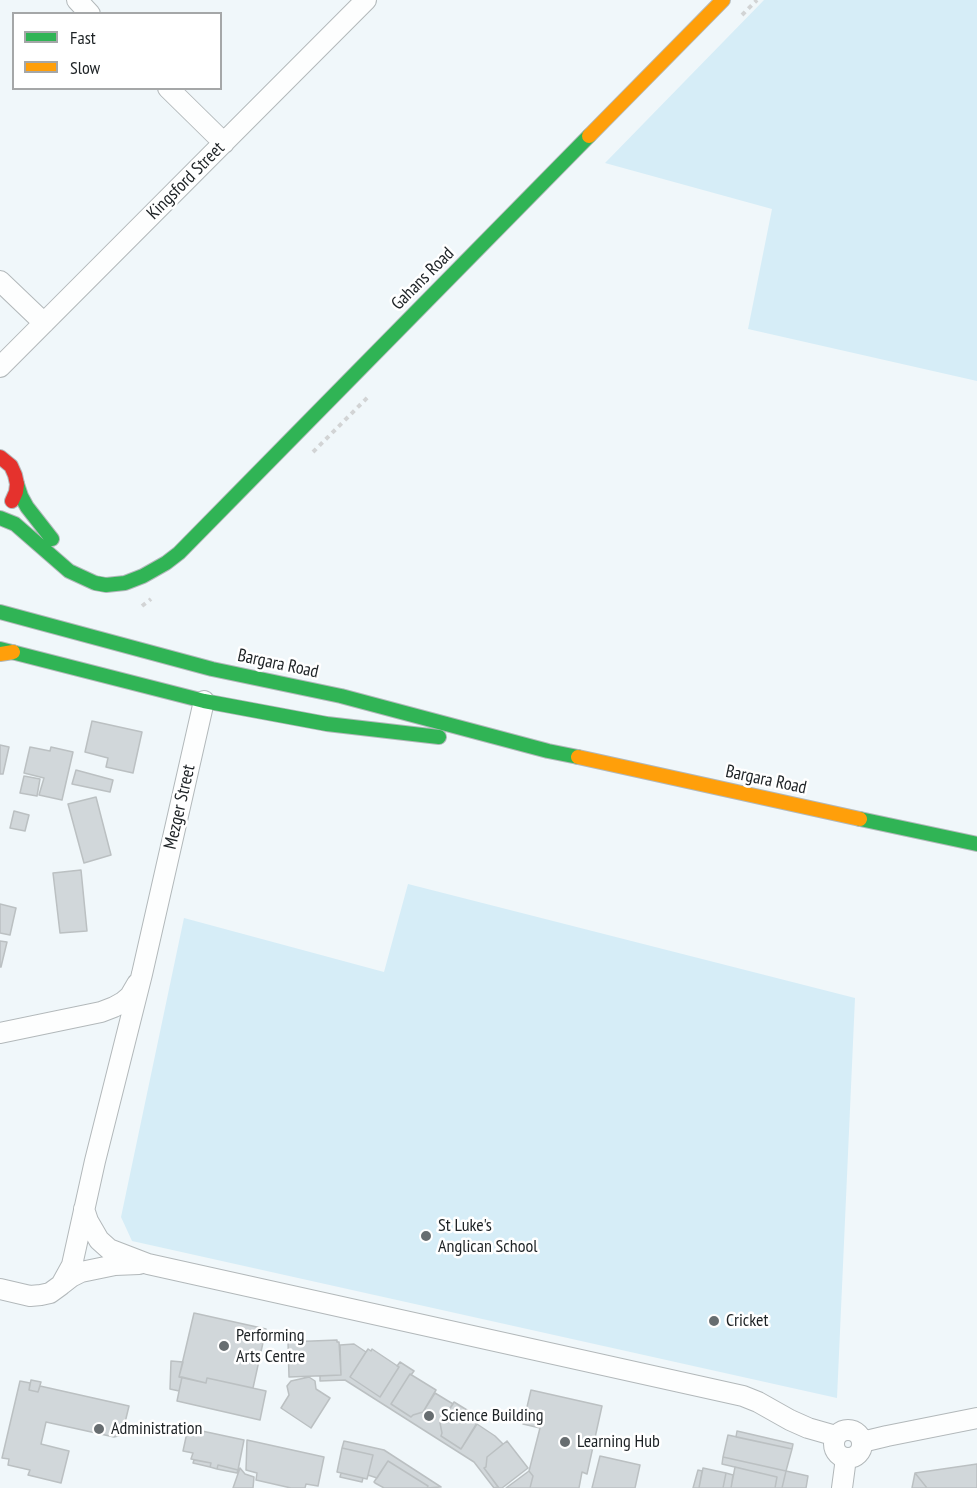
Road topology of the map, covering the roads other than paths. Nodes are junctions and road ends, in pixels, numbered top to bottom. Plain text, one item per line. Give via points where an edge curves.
1 (77, 0) edge
2 (366, 0) edge
3 (723, 0) edge
4 (88, 12) edge
5 (170, 90) edge
6 (224, 143) junction
7 (0, 281) edge
8 (44, 323) junction
9 (2, 366) edge
10 (0, 456) edge
11 (17, 484) junction
12 (0, 513) edge
13 (0, 518) edge
14 (143, 576) junction
15 (0, 612) edge
16 (4, 652) edge
17 (208, 685) junction
18 (548, 751) junction
19 (977, 844) edge
20 (142, 974) junction
21 (0, 1033) edge
22 (84, 1209) junction
23 (148, 1264) junction
24 (61, 1285) junction
25 (0, 1289) edge
26 (977, 1418) edge
27 (837, 1436) junction
28 (862, 1442) junction
29 (846, 1458) junction
30 (842, 1488) edge

1 - 4 street
2 - 6 street, Kingsford Street
3 - 14 main road, Gahans Road via 179,553
5 - 6 street
6 - 8 street, Kingsford Street
7 - 8 street
8 - 9 street, Kingsford Street
10 - 11 main road, Gahans Road via 11,466
11 - 12 main road via 14,499
11 - 14 main road, Gahans Road via 42,527 80,564 117,579
13 - 14 main road, Gahans Road via 15,524 69,571 95,583 115,585
15 - 17 main road, Bargara Road
16 - 17 main road, Bargara Road via 87,672
17 - 18 main road, Bargara Road via 342,696
17 - 18 main road, Bargara Road via 327,723
17 - 20 street, Mezger Street
18 - 19 main road, Bargara Road
20 - 21 street via 130,996 114,1007
20 - 22 street, Mezger Street
22 - 23 street via 99,1240 109,1249
22 - 24 street, Mezger Street via 72,1265
23 - 24 street via 81,1272
23 - 27 street via 743,1396 808,1428
24 - 25 street via 50,1293 30,1296
26 - 28 street
27 - 28 street via 849,1430
27 - 29 street via 836,1450
28 - 29 street via 858,1453
29 - 30 street

